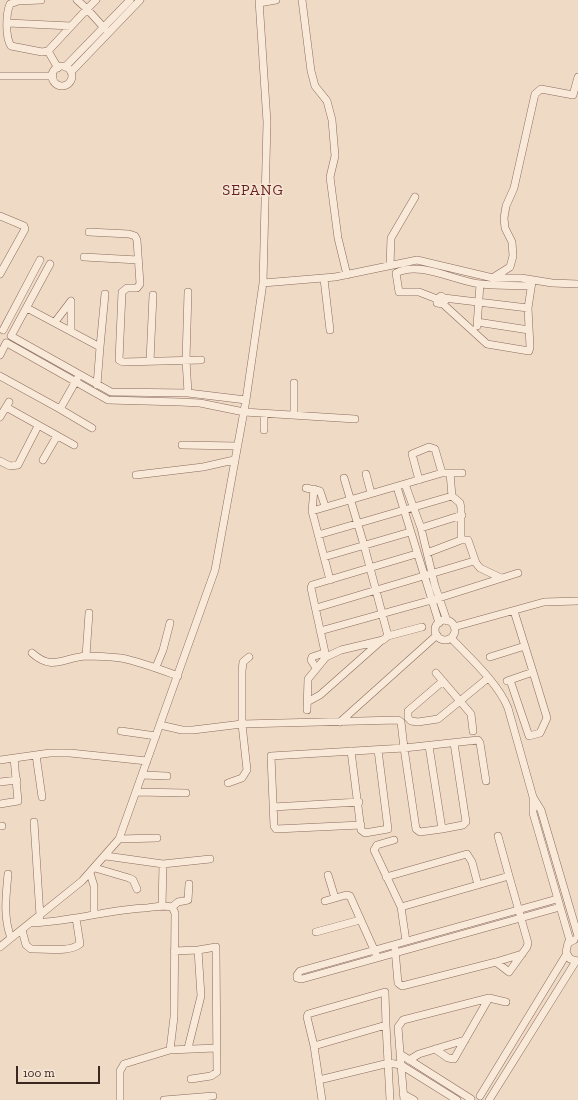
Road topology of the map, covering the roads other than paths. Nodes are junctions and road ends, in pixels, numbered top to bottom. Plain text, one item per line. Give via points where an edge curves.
1 (41, 0) edge
2 (77, 0) edge
3 (96, 0) edge
4 (130, 0) edge
5 (140, 0) edge
6 (276, 0) edge
7 (302, 0) edge
8 (259, 2) edge
9 (87, 9) junction
10 (8, 23) junction
11 (71, 26) junction
12 (106, 30) junction
13 (48, 51) junction
14 (65, 69) junction
15 (0, 76) edge
16 (53, 76) junction
17 (578, 77) edge
18 (577, 85) edge
19 (415, 197) dead end
20 (0, 216) edge
21 (89, 232) dead end
22 (84, 257) dead end
23 (40, 260) dead end
24 (138, 260) junction
25 (50, 264) dead end
26 (390, 265) junction
27 (0, 274) edge
28 (347, 275) junction
29 (492, 278) junction
30 (324, 279) junction
31 (263, 283) junction
32 (532, 283) junction
33 (480, 284) junction
34 (577, 284) edge
35 (188, 292) dead end
36 (105, 294) dead end
37 (153, 295) dead end
38 (444, 301) junction
39 (478, 302) junction
40 (27, 308) junction
41 (528, 308) junction
42 (54, 322) junction
43 (477, 322) junction
44 (330, 330) dead end
45 (529, 330) junction
46 (1, 331) edge
47 (71, 331) junction
48 (476, 335) junction
49 (11, 336) junction
50 (4, 343) edge
51 (100, 347) junction
52 (0, 355) edge
53 (186, 360) junction
54 (201, 360) dead end
55 (150, 361) junction
56 (0, 376) edge
57 (80, 376) junction
58 (75, 383) junction
59 (294, 383) dead end
60 (97, 385) junction
61 (134, 392) junction
62 (188, 393) junction
63 (201, 394) junction
64 (220, 397) junction
65 (246, 400) junction
66 (134, 401) junction
67 (200, 403) junction
68 (218, 406) junction
69 (60, 409) junction
70 (244, 412) junction
71 (264, 414) junction
72 (294, 415) junction
73 (0, 417) edge
74 (355, 419) dead end
75 (38, 426) junction
76 (92, 428) dead end
77 (264, 430) dead end
78 (57, 436) junction
79 (74, 445) dead end
80 (182, 445) dead end
81 (238, 446) junction
82 (43, 460) dead end
83 (234, 460) junction
84 (0, 461) edge
85 (442, 473) junction
86 (450, 473) junction
87 (462, 473) dead end
88 (366, 474) dead end
89 (136, 475) dead end
90 (344, 478) dead end
91 (419, 480) junction
92 (405, 484) junction
93 (397, 487) junction
94 (306, 488) dead end
95 (314, 489) junction
96 (371, 493) junction
97 (452, 496) junction
98 (350, 499) junction
99 (325, 506) junction
100 (413, 507) junction
101 (403, 510) junction
102 (312, 511) junction
103 (462, 515) junction
104 (358, 523) junction
105 (420, 528) junction
106 (410, 532) junction
107 (318, 535) junction
108 (461, 540) junction
109 (364, 545) junction
110 (427, 553) junction
111 (416, 554) junction
112 (324, 557) junction
113 (474, 561) junction
114 (370, 568) junction
115 (518, 573) dead end
116 (432, 574) junction
117 (423, 576) junction
118 (501, 578) junction
119 (330, 580) junction
120 (376, 590) junction
121 (439, 598) junction
122 (431, 600) junction
123 (578, 601) edge
124 (316, 608) junction
125 (514, 611) junction
126 (89, 613) dead end
127 (383, 615) junction
128 (447, 621) junction
129 (170, 623) dead end
130 (438, 623) junction
131 (422, 627) dead end
132 (454, 628) junction
133 (320, 631) junction
134 (437, 635) junction
135 (386, 638) junction
136 (451, 638) junction
137 (525, 646) junction
138 (32, 653) dead end
139 (325, 655) junction
140 (86, 656) junction
141 (249, 657) dead end
142 (490, 657) dead end
143 (156, 667) junction
144 (533, 672) junction
145 (436, 673) dead end
146 (178, 676) junction
147 (488, 678) junction
148 (443, 681) junction
149 (309, 701) junction
150 (460, 701) junction
151 (307, 710) dead end
152 (340, 722) junction
153 (242, 724) junction
154 (160, 725) junction
155 (121, 731) dead end
156 (473, 732) dead end
157 (156, 736) junction
158 (454, 743) junction
159 (429, 746) junction
160 (404, 748) junction
161 (378, 750) junction
162 (352, 752) junction
163 (36, 755) junction
164 (14, 758) junction
165 (0, 760) edge
166 (147, 762) junction
167 (143, 775) junction
168 (167, 776) dead end
169 (17, 780) junction
170 (486, 781) dead end
171 (0, 782) edge
172 (228, 783) dead end
173 (137, 792) junction
174 (186, 793) dead end
175 (42, 797) dead end
176 (533, 797) junction
177 (358, 802) junction
178 (0, 804) edge
179 (273, 807) junction
180 (34, 822) dead end
181 (361, 825) junction
182 (442, 829) junction
183 (498, 836) dead end
184 (157, 838) dead end
185 (119, 839) junction
186 (394, 840) dead end
187 (106, 856) junction
188 (210, 859) dead end
189 (163, 864) junction
190 (92, 870) junction
191 (8, 874) dead end
192 (328, 875) dead end
193 (509, 876) junction
194 (386, 877) junction
195 (189, 884) dead end
196 (478, 885) junction
197 (137, 889) dead end
198 (335, 898) junction
199 (557, 899) junction
200 (324, 901) dead end
201 (162, 906) junction
202 (172, 907) junction
203 (401, 907) junction
204 (560, 907) junction
205 (519, 910) junction
206 (94, 914) junction
207 (40, 916) junction
208 (76, 918) junction
209 (521, 918) junction
210 (360, 920) junction
211 (31, 923) junction
212 (22, 930) junction
213 (316, 932) dead end
214 (578, 936) edge
215 (11, 938) junction
216 (578, 940) edge
217 (406, 941) junction
218 (570, 941) junction
219 (394, 944) junction
220 (0, 947) edge
221 (198, 950) junction
222 (174, 951) junction
223 (396, 952) junction
224 (376, 954) junction
225 (522, 954) junction
226 (566, 955) junction
227 (577, 961) edge
228 (496, 962) junction
229 (489, 998) junction
230 (506, 1002) dead end
231 (386, 1025) junction
232 (465, 1040) junction
233 (314, 1046) junction
234 (188, 1048) junction
235 (215, 1048) junction
236 (435, 1049) junction
237 (170, 1050) junction
238 (400, 1054) junction
239 (409, 1060) junction
240 (389, 1063) junction
241 (401, 1065) junction
242 (419, 1067) junction
243 (415, 1074) junction
244 (191, 1079) dead end
245 (319, 1080) junction
246 (213, 1096) dead end
247 (480, 1096) junction
248 (404, 1097) edge
249 (456, 1097) edge
250 (120, 1100) edge
251 (164, 1100) edge
252 (322, 1100) edge
253 (390, 1100) edge
254 (414, 1100) edge
255 (471, 1100) edge
256 (488, 1100) edge

1 - 10 street via 12,3 8,11
2 - 9 street
3 - 9 street
4 - 12 street
5 - 12 street
6 - 8 street
7 - 28 street via 311,71 315,86 327,101 332,120 336,156 330,177 338,238
8 - 31 street via 267,122
9 - 11 street
9 - 12 street
10 - 11 street
10 - 13 street via 11,46
11 - 13 street
12 - 14 street
13 - 14 street
14 - 16 street
14 - 16 street via 71,79 66,85 58,85
15 - 16 street
17 - 18 street
18 - 29 street via 570,96 541,89 535,94 504,218 505,228 512,242 513,256 510,267
19 - 26 street via 391,238
20 - 27 street via 24,226 25,229
21 - 24 street via 135,236
22 - 24 street
23 - 46 street
24 - 55 street via 138,287 127,288 122,292 118,356 122,362
25 - 40 street
26 - 28 street
26 - 29 street via 417,260
28 - 30 street
29 - 32 street
30 - 31 street
30 - 44 street
31 - 65 street
32 - 33 street
32 - 34 street
32 - 41 street
33 - 38 street via 419,269 396,273 399,292 420,292 436,299 441,296
33 - 39 street
35 - 53 street
36 - 51 street
37 - 55 street
38 - 39 street
38 - 48 street
39 - 41 street
39 - 43 street
40 - 42 street
40 - 49 street
41 - 45 street
42 - 47 street
42 - 47 street via 71,301
43 - 45 street
43 - 48 street
45 - 48 street via 529,351 489,345
46 - 49 street via 8,331
47 - 51 street
49 - 50 street
49 - 57 street
50 - 52 street
50 - 58 street
51 - 60 street
53 - 54 street
53 - 55 street
53 - 62 street
56 - 69 street
57 - 58 street
57 - 60 street
58 - 66 street via 108,400
58 - 69 street
59 - 72 street
60 - 61 street via 111,392
61 - 62 street
61 - 66 street
62 - 63 street
63 - 64 street
63 - 67 street
64 - 65 street
64 - 68 street
65 - 70 street
66 - 67 street
67 - 68 street
68 - 70 street
69 - 76 street
70 - 71 street
70 - 81 street
71 - 72 street
71 - 77 street
72 - 74 street
73 - 75 street via 7,405
75 - 78 street
75 - 84 street via 18,465 10,466
78 - 79 street
78 - 82 street
80 - 81 street
81 - 83 street
83 - 89 street via 203,467
83 - 146 street via 215,570
85 - 86 street
85 - 91 street
85 - 91 street via 435,449 430,447 412,454
86 - 87 street
86 - 97 street
88 - 96 street
90 - 98 street
91 - 92 street
92 - 93 street
92 - 100 street
93 - 96 street
93 - 101 street
94 - 95 street
95 - 99 street via 320,491
95 - 102 street
96 - 98 street
97 - 100 street
97 - 103 street via 460,503
98 - 99 street
98 - 104 street
99 - 102 street
100 - 101 street
100 - 105 street
101 - 104 street
101 - 106 street
102 - 107 street
103 - 105 street
103 - 108 street
104 - 107 street
104 - 109 street
105 - 110 street
106 - 109 street
106 - 111 street
107 - 112 street
108 - 110 street
108 - 113 street via 469,541
109 - 112 street
109 - 114 street
110 - 116 street
111 - 114 street
111 - 117 street
112 - 119 street
113 - 116 street
113 - 118 street via 480,568
114 - 119 street
114 - 120 street
115 - 118 street
116 - 117 street
116 - 121 street
117 - 120 street
117 - 122 street
118 - 121 street
119 - 124 street via 312,585
120 - 124 street
120 - 127 street
121 - 122 street
121 - 128 street
122 - 127 street
122 - 130 street
123 - 125 street via 544,602
124 - 133 street
125 - 132 street
125 - 137 street
126 - 140 street
127 - 133 street
127 - 135 street
128 - 130 street
128 - 132 street via 452,623
129 - 143 street
130 - 134 street
131 - 135 street
132 - 136 street
133 - 139 street
134 - 136 street via 443,640
134 - 152 street
135 - 139 street
135 - 149 street via 320,695
136 - 147 street
137 - 142 street
137 - 144 street
138 - 140 street via 38,659 50,663
139 - 149 street via 308,679
140 - 143 street via 121,658
141 - 153 street via 242,666
143 - 146 street
144 - 144 street via 547,720 542,731 530,737 508,680
145 - 148 street
146 - 154 street
147 - 150 street
147 - 176 street via 500,692 508,708
148 - 150 street
148 - 150 street via 408,711 408,718 418,722 438,719
149 - 151 street
150 - 156 street via 471,714
152 - 153 street
152 - 160 street via 400,721
153 - 154 street via 193,730
153 - 172 street via 246,774 237,781
154 - 157 street
155 - 157 street
157 - 166 street
158 - 159 street
158 - 170 street via 478,740
158 - 182 street via 466,822 463,825
159 - 160 street
159 - 182 street
160 - 161 street
160 - 182 street via 416,829 420,832
161 - 162 street
161 - 181 street via 388,829 365,832 361,830
162 - 177 street
162 - 179 street via 271,756
163 - 164 street
163 - 166 street via 70,753
163 - 175 street
164 - 165 street
164 - 169 street
166 - 167 street
167 - 168 street
167 - 173 street
169 - 171 street
169 - 178 street via 18,801
173 - 174 street
173 - 185 street
176 - 199 street via 533,813
176 - 214 street via 541,810
177 - 179 street
177 - 181 street
179 - 181 street via 276,829
180 - 207 street
183 - 193 street
184 - 185 street
185 - 187 street
186 - 194 street via 374,847
187 - 189 street
187 - 190 street
188 - 189 street
189 - 201 street
190 - 197 street via 129,878 133,880
190 - 206 street
190 - 207 street
191 - 215 street via 6,922
192 - 198 street
193 - 196 street
193 - 205 street
194 - 196 street via 467,854 472,862
194 - 203 street
195 - 202 street via 188,900 178,902
196 - 203 street
198 - 200 street
198 - 210 street via 348,895
199 - 204 street
199 - 205 street
201 - 202 street
201 - 206 street
202 - 222 street via 175,913
203 - 217 street
204 - 209 street
204 - 218 street
205 - 209 street
205 - 217 street
206 - 208 street
207 - 211 street
208 - 211 street
208 - 212 street via 80,944 73,947 48,951 40,948 31,949 26,945
209 - 223 street
209 - 225 street via 528,943
210 - 213 street
210 - 224 street
211 - 212 street
212 - 215 street
215 - 220 street
216 - 218 street
217 - 219 street
218 - 226 street via 566,946
219 - 223 street
219 - 224 street
221 - 222 street
221 - 234 street via 201,996
221 - 235 street via 216,947
222 - 237 street via 174,1017
223 - 224 street
223 - 228 street via 398,983 402,986
224 - 224 street via 302,978 296,975 300,971
225 - 228 street
225 - 228 street via 509,972
226 - 227 street
226 - 247 street
227 - 256 street
229 - 230 street
229 - 232 street
229 - 238 street via 403,1020 398,1027
231 - 233 street
231 - 233 street via 385,992 308,1014
231 - 240 street
232 - 236 street
232 - 236 street via 454,1059
233 - 245 street
234 - 235 street
234 - 237 street
235 - 244 street via 215,1074
236 - 239 street
237 - 250 street via 121,1066
238 - 239 street
238 - 241 street
239 - 242 street
240 - 241 street
240 - 245 street
240 - 253 street
241 - 243 street
241 - 248 street
242 - 243 street
242 - 249 street
243 - 249 street
245 - 252 street
246 - 251 street
247 - 255 street
247 - 256 street
248 - 254 street
249 - 255 street

